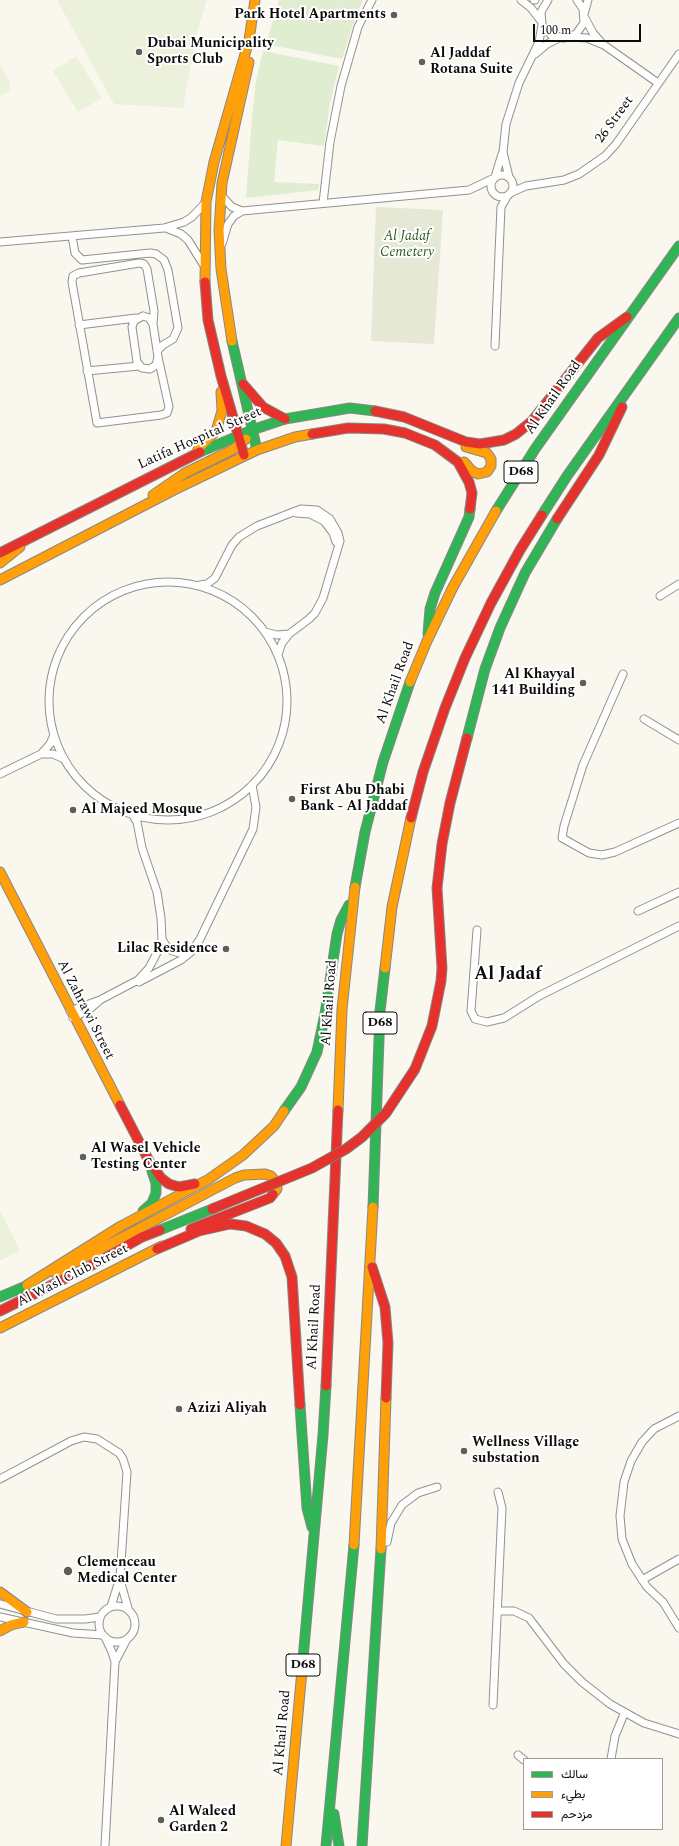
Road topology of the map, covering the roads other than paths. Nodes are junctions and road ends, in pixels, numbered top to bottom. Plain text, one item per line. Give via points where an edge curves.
1 (255, 0) edge
2 (372, 0) edge
3 (521, 0) edge
4 (548, 0) edge
5 (577, 0) edge
6 (588, 0) edge
7 (584, 16) junction
8 (542, 23) junction
9 (559, 38) junction
10 (568, 38) junction
11 (249, 40) junction
12 (604, 45) junction
13 (679, 54) edge
14 (531, 58) junction
15 (658, 83) junction
16 (503, 152) junction
17 (493, 178) junction
18 (509, 178) junction
19 (532, 185) junction
20 (469, 190) junction
21 (220, 194) junction
22 (495, 194) junction
23 (509, 194) junction
24 (206, 202) junction
25 (323, 203) junction
26 (242, 211) junction
27 (502, 212) junction
28 (164, 228) junction
29 (72, 236) junction
30 (0, 242) edge
31 (679, 246) edge
32 (219, 249) junction
33 (204, 266) junction
34 (632, 314) junction
35 (136, 318) junction
36 (679, 318) edge
37 (153, 324) junction
38 (79, 325) junction
39 (155, 336) junction
40 (171, 341) junction
41 (495, 346) dead end
42 (158, 354) junction
43 (139, 366) junction
44 (87, 371) junction
45 (238, 375) junction
46 (221, 376) junction
47 (630, 387) junction
48 (285, 419) junction
49 (252, 430) junction
50 (439, 431) junction
51 (239, 440) junction
52 (435, 444) junction
53 (257, 450) junction
54 (244, 455) junction
55 (190, 456) junction
56 (131, 513) junction
57 (26, 540) junction
58 (0, 553) edge
59 (0, 563) edge
60 (218, 574) junction
61 (0, 580) edge
62 (679, 584) edge
63 (198, 585) junction
64 (223, 595) junction
65 (660, 596) dead end
66 (266, 632) junction
67 (288, 634) junction
68 (427, 641) junction
69 (278, 654) junction
70 (623, 674) dead end
71 (644, 719) dead end
72 (54, 735) junction
73 (679, 740) edge
74 (40, 754) junction
75 (64, 759) junction
76 (0, 774) edge
77 (252, 785) junction
78 (132, 814) junction
79 (679, 823) edge
80 (0, 872) edge
81 (679, 892) edge
82 (352, 902) junction
83 (638, 911) dead end
84 (679, 926) edge
85 (477, 930) dead end
86 (162, 939) junction
87 (192, 951) junction
88 (131, 984) junction
89 (71, 1014) junction
90 (148, 1159) junction
91 (209, 1179) junction
92 (121, 1226) junction
93 (157, 1249) junction
94 (370, 1262) junction
95 (26, 1285) junction
96 (0, 1297) edge
97 (0, 1311) edge
98 (0, 1328) edge
99 (679, 1416) edge
100 (0, 1479) edge
101 (437, 1487) dead end
102 (498, 1492) dead end
103 (314, 1533) junction
104 (679, 1559) edge
105 (380, 1576) junction
106 (120, 1578) junction
107 (642, 1580) junction
108 (0, 1592) edge
109 (0, 1604) edge
110 (111, 1606) junction
111 (128, 1608) junction
112 (497, 1611) junction
113 (27, 1612) junction
114 (0, 1617) edge
115 (100, 1617) junction
116 (24, 1622) junction
117 (679, 1628) edge
118 (0, 1631) edge
119 (104, 1636) junction
120 (128, 1638) junction
121 (115, 1662) junction
122 (493, 1705) dead end
123 (624, 1714) junction
124 (679, 1734) edge
125 (611, 1758) edge
126 (332, 1800) junction
127 (364, 1829) junction
128 (105, 1846) edge
129 (286, 1846) edge
130 (326, 1846) edge
131 (339, 1846) edge
132 (362, 1846) edge
133 (367, 1846) edge

1 - 11 main road
2 - 25 street via 358,27 341,86 330,142
3 - 8 street
4 - 8 street via 543,8
5 - 7 street
6 - 7 street
7 - 10 street via 579,30
7 - 12 street via 593,33
8 - 9 street via 547,32
8 - 14 street via 539,42
9 - 10 street
9 - 14 street via 541,48
10 - 12 street via 587,38
11 - 21 main road via 248,65
11 - 24 main road via 219,142
12 - 15 street
13 - 15 street, 26 Street
14 - 16 street via 509,110
15 - 19 street, 26 Street via 606,156 579,174 558,181
16 - 17 street
16 - 18 street
17 - 18 street via 500,175
17 - 20 street
17 - 22 street via 491,188
18 - 19 street, 26 Street
18 - 23 street via 513,187
19 - 23 street, 26 Street
20 - 22 street
20 - 25 street
21 - 26 street via 227,203
21 - 32 main road
22 - 23 street via 502,197
22 - 27 street
23 - 27 street via 502,203
24 - 28 street via 184,222
24 - 33 main road
25 - 26 street
26 - 32 street via 228,224
27 - 41 street
28 - 29 street
28 - 33 street via 181,234 188,240
29 - 30 street
29 - 40 street via 75,253 82,260 150,253 164,260 177,324 177,332
31 - 34 main road, Al Khail Road / D68
32 - 45 main road via 226,312
33 - 46 main road via 208,320
34 - 50 main road, Latifa Hospital Street via 598,338 538,415 516,434 504,440 480,444 466,442
34 - 68 main road, Al Khail Road / D68 via 535,449 485,529
35 - 37 street via 146,317
35 - 38 street
35 - 43 street via 132,328
36 - 47 main road, D68
37 - 38 street via 154,311 147,269 142,263 78,273 73,276
37 - 39 street
38 - 44 street
39 - 40 street
39 - 42 street
40 - 42 street via 163,345
42 - 43 street via 156,365 150,369
42 - 44 street via 169,407 167,413 161,415 97,423
43 - 44 street
45 - 48 main road via 251,395 263,407
45 - 49 main road
46 - 51 main road
46 - 55 main road via 220,421 216,431
47 - 94 main road, D68 via 567,476 516,556 465,658 423,772 405,839 385,958 380,1011
47 - 97 main road, bridge via 599,455 519,585 486,669 446,822 437,888 442,968 432,1026 415,1069 397,1099 362,1137 312,1168 142,1237
48 - 49 main road, Latifa Hospital Street
48 - 50 main road, Latifa Hospital Street via 350,408 368,409 404,417
49 - 51 main road, Latifa Hospital Street
49 - 53 main road
50 - 52 main road via 454,442 487,454 491,459 490,469 484,473 474,473 458,456
51 - 54 main road
51 - 55 main road, Latifa Hospital Street
51 - 56 main road via 166,485
52 - 53 main road via 395,431 348,428 313,433
52 - 68 main road via 458,462 465,471 470,482 472,505 435,593 430,610
53 - 54 main road
54 - 56 main road
55 - 57 main road, Latifa Hospital Street
56 - 61 main road
57 - 58 main road, Latifa Hospital Street
57 - 59 main road
60 - 63 street via 207,584
60 - 64 street via 218,588
60 - 67 street via 227,553 239,537 257,526 301,509 313,509 324,514 335,525 338,548 320,606 309,620
62 - 65 street
63 - 64 street
63 - 72 street via 176,582 141,585 109,598 82,619 68,637 54,668 49,702
64 - 66 street via 250,613
66 - 67 street
66 - 69 street
67 - 69 street
68 - 82 main road, Al Khail Road / D68 via 405,695 383,762 365,832
69 - 77 street via 286,683 285,722 274,755
70 - 79 street via 583,765 562,838 589,853 602,855 615,852
71 - 73 street
72 - 74 street via 47,748
72 - 75 street
74 - 75 street via 53,754
74 - 76 street
75 - 78 street via 94,795
77 - 78 street via 225,805 194,817 160,819
77 - 87 street via 256,807 253,829
78 - 86 street via 157,892
80 - 89 main road, Al Zahrawi Street
81 - 83 street
82 - 91 main road via 341,920 337,934 319,1045 301,1087 284,1114 264,1136 243,1155
82 - 103 main road, Al Khail Road / D68 via 342,1009 323,1436
84 - 85 street via 539,996 504,1018 487,1022 476,1020 470,1011
86 - 87 street via 169,949 176,952
86 - 88 street via 151,965
87 - 88 street via 166,969
88 - 89 street
89 - 90 main road, Al Zahrawi Street
90 - 91 main road, Al Zahrawi Street via 161,1178 174,1186
90 - 92 main road, Al Zahrawi Street via 156,1183 154,1198 145,1210
91 - 92 main road
92 - 95 main road
93 - 95 main road via 195,1227 270,1198 277,1189 276,1182 265,1174 235,1178 71,1266
93 - 98 main road, Al Wasl Club Street
93 - 103 main road via 199,1231 235,1224 265,1234 286,1256 292,1277 307,1508
94 - 105 main road via 382,1296 388,1331
94 - 126 main road, D68 via 352,1576
95 - 96 main road, Al Wasl Club Street
99 - 107 street via 661,1424 648,1435 632,1461 624,1482 620,1516 622,1539 630,1560
100 - 106 street via 71,1441 84,1437 97,1439 114,1449 123,1459 127,1472
101 - 105 street via 412,1496 394,1516 388,1531 383,1574
102 - 112 street via 502,1508
103 - 129 main road, Al Khail Road / D68
104 - 107 street
105 - 127 main road via 370,1699
106 - 110 street
106 - 111 street
107 - 117 street via 663,1602
108 - 113 main road
109 - 113 street
110 - 111 street via 120,1605
110 - 115 street via 104,1610
111 - 120 street via 136,1625
112 - 122 street
112 - 123 street via 514,1611 529,1618 573,1674
113 - 115 street via 63,1619
114 - 116 street
115 - 119 street via 99,1624
116 - 118 main road
116 - 119 street via 73,1633
119 - 120 street via 116,1642
119 - 121 street
120 - 121 street
121 - 128 street
123 - 124 street
123 - 125 street via 615,1736
126 - 130 main road, D68
126 - 131 main road
127 - 132 main road
127 - 133 main road

